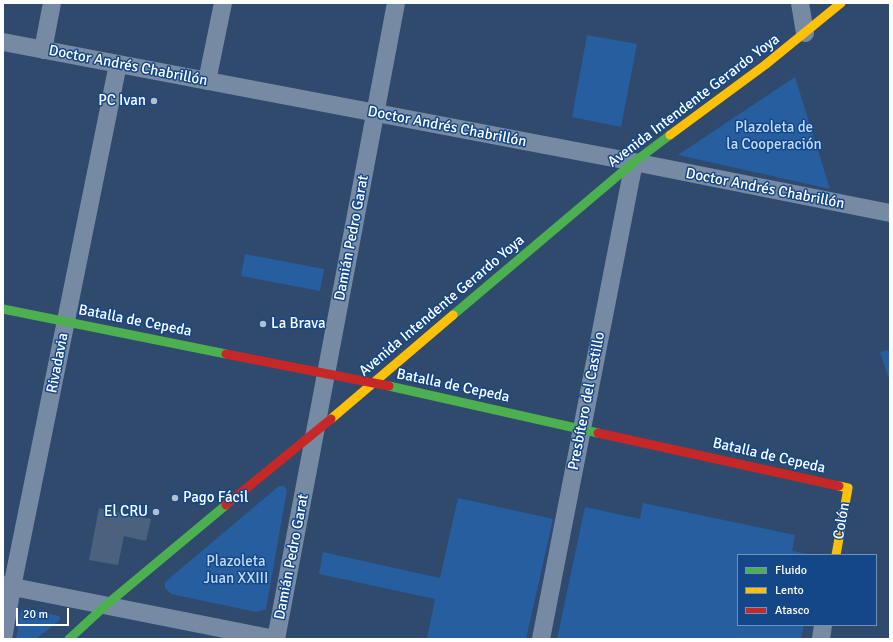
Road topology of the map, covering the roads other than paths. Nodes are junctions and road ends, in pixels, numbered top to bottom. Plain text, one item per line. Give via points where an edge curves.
1 (52, 3) edge
2 (223, 3) edge
3 (396, 3) edge
4 (800, 3) edge
5 (841, 3) edge
6 (805, 33) junction
7 (3, 42) edge
8 (43, 50) junction
9 (118, 64) junction
10 (207, 81) junction
11 (376, 114) junction
12 (634, 162) junction
13 (890, 213) edge
14 (3, 309) edge
15 (66, 322) junction
16 (326, 373) junction
17 (373, 383) junction
18 (582, 428) junction
19 (316, 431) junction
20 (848, 488) joint
21 (836, 554) edge
22 (8, 586) edge
23 (106, 605) junction
24 (823, 626) edge
25 (3, 639) edge
26 (69, 639) edge
27 (276, 639) edge
28 (541, 639) edge
29 (821, 639) edge

1 - 8 street
2 - 10 street
3 - 11 street, Damián Pedro Garat
4 - 6 street
5 - 6 main road, Avenida Intendente Gerardo Yoya
6 - 12 main road, Avenida Intendente Gerardo Yoya
7 - 8 street, Doctor Andrés Chabrillón
8 - 9 street, Doctor Andrés Chabrillón
9 - 10 street, Doctor Andrés Chabrillón
9 - 15 street, Rivadavia
10 - 11 street, Doctor Andrés Chabrillón
11 - 12 street, Doctor Andrés Chabrillón
11 - 16 street, Damián Pedro Garat
12 - 13 street, Doctor Andrés Chabrillón
12 - 17 main road, Avenida Intendente Gerardo Yoya
12 - 18 street, Presbítero del Castillo
14 - 15 main road, Batalla de Cepeda
15 - 16 main road, Batalla de Cepeda
15 - 22 street, Rivadavia
16 - 17 main road, Batalla de Cepeda
16 - 19 street, Damián Pedro Garat
17 - 18 main road, Batalla de Cepeda
17 - 19 main road, Avenida Intendente Gerardo Yoya
18 - 20 main road, Batalla de Cepeda
18 - 28 street, Presbítero del Castillo
19 - 23 main road, Avenida Intendente Gerardo Yoya
19 - 27 street, Damián Pedro Garat
20 - 21 main road, Colón
22 - 23 street
22 - 25 street, Rivadavia
23 - 26 main road, Avenida Intendente Gerardo Yoya
23 - 27 street
24 - 29 street

